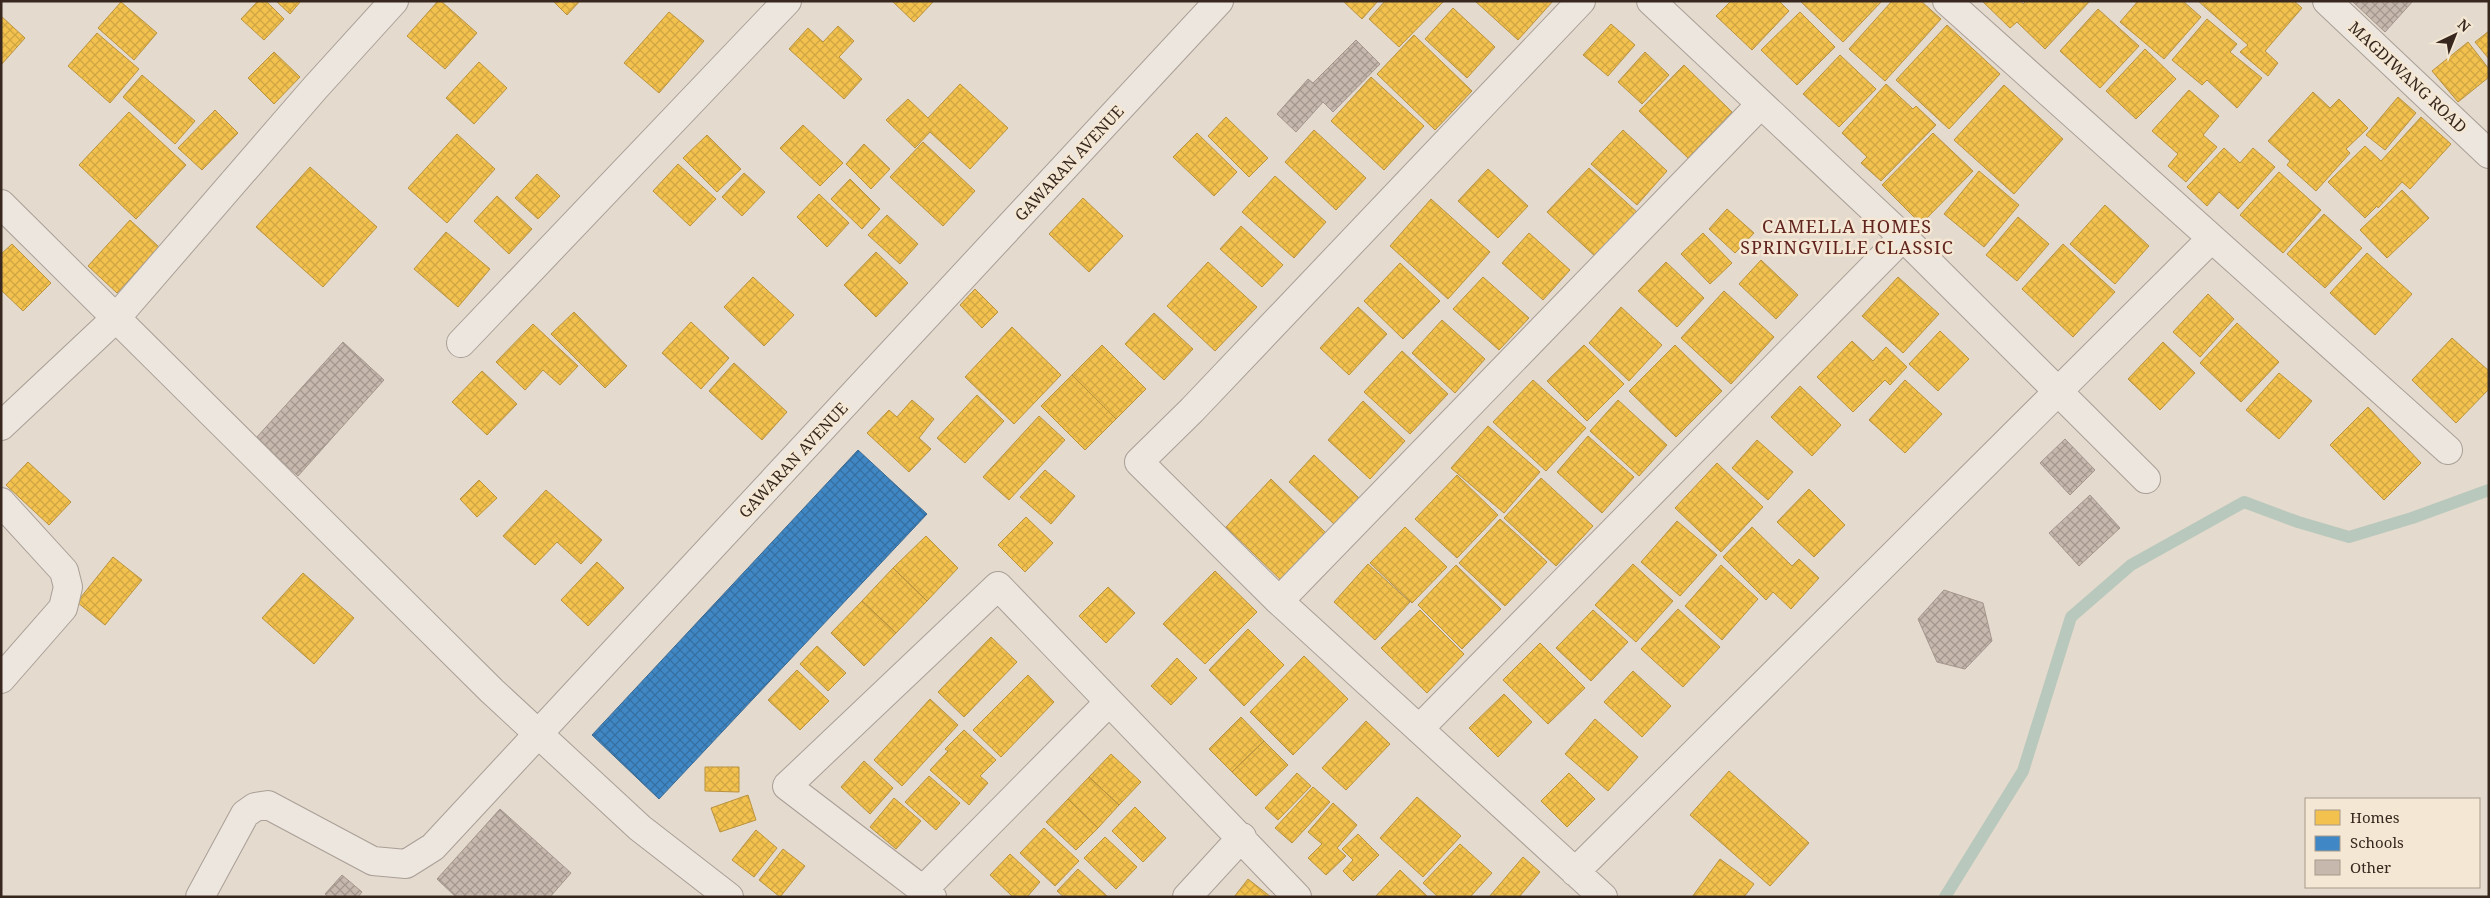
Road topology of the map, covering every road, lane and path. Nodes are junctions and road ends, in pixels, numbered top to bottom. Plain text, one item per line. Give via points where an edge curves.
1 (394, 1) edge
2 (787, 1) edge
3 (1219, 1) edge
4 (1581, 1) edge
5 (1650, 1) edge
6 (1947, 1) edge
7 (2327, 1) edge
8 (1761, 104) junction
9 (2489, 154) edge
10 (1, 204) edge
11 (1903, 237) junction
12 (2211, 239) junction
13 (116, 318) junction
14 (461, 343) dead end
15 (2058, 391) junction
16 (1, 426) edge
17 (2448, 450) dead end
18 (2146, 479) dead end
19 (1, 502) edge
20 (1279, 601) junction
21 (1, 679) edge
22 (1109, 702) junction
23 (1418, 729) junction
24 (538, 734) junction
25 (1242, 837) junction
26 (1575, 872) junction
27 (928, 893) edge
28 (200, 897) edge
29 (729, 897) edge
30 (1187, 897) edge
31 (1297, 897) edge
32 (1603, 897) edge

1 - 13 street
2 - 14 street
3 - 24 street, GAWARAN AVENUE
4 - 20 street via 1139,462
5 - 8 street
6 - 12 street
7 - 9 street, MAGDIWANG ROAD
8 - 11 street
8 - 20 street
10 - 13 street
11 - 15 street
11 - 23 street
12 - 15 street
12 - 17 street
13 - 16 street
13 - 24 street
15 - 18 street
15 - 26 street
19 - 21 street via 64,571 68,587 63,608
20 - 23 street
22 - 25 street
22 - 27 street
22 - 27 street via 998,586 787,786
23 - 26 street
24 - 28 street, GAWARAN AVENUE via 433,847 406,864 373,861 268,805 255,807 245,814
24 - 29 street via 640,828
25 - 30 street
25 - 31 street
26 - 32 street

